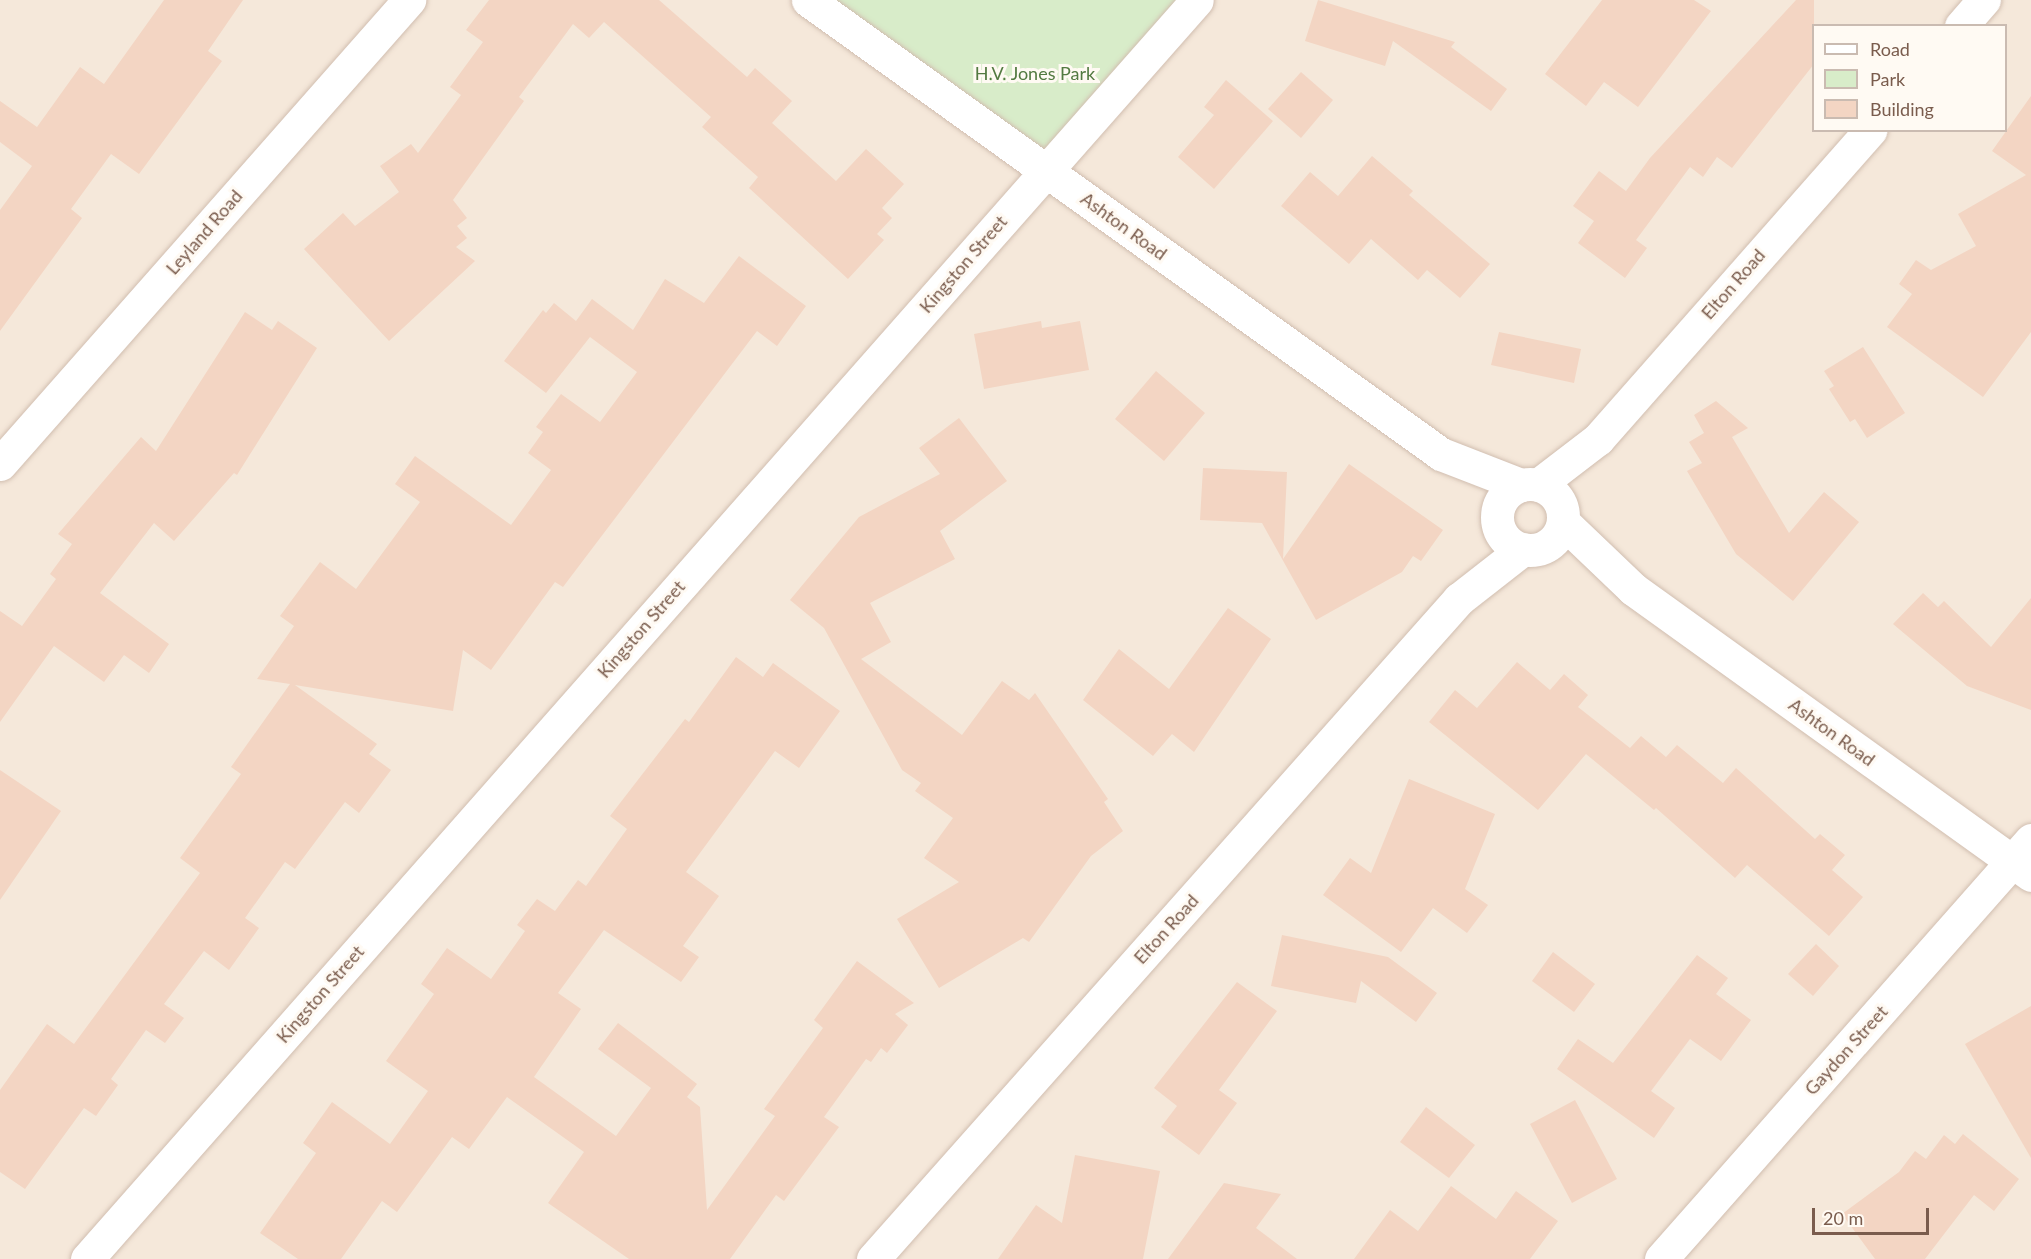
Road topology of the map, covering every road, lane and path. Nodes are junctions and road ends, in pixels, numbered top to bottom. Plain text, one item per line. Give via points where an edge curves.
1 (409, 0) edge
2 (808, 0) edge
3 (1197, 0) edge
4 (1983, 0) edge
5 (1963, 24) edge
6 (1868, 132) edge
7 (1046, 170) junction
8 (1598, 439) junction
9 (1441, 453) junction
10 (0, 464) edge
11 (1529, 485) junction
12 (1532, 530) junction
13 (2025, 859) edge
14 (87, 1259) edge
15 (873, 1259) edge
16 (1660, 1259) edge

1 - 10 street, Leyland Road
2 - 7 street, Ashton Road
3 - 7 street, Kingston Street
4 - 5 street
6 - 8 street, Elton Road
7 - 9 street, Ashton Road
7 - 14 street, Kingston Street
8 - 11 street, Elton Road
8 - 12 street, Elton Road
9 - 11 street, Ashton Road
9 - 12 street, Ashton Road
11 - 12 street via 1554,495
11 - 12 street, Elton Road via 1503,498
12 - 13 street, Ashton Road via 1634,589
12 - 15 street, Elton Road via 1459,599
13 - 16 street, Gaydon Street

